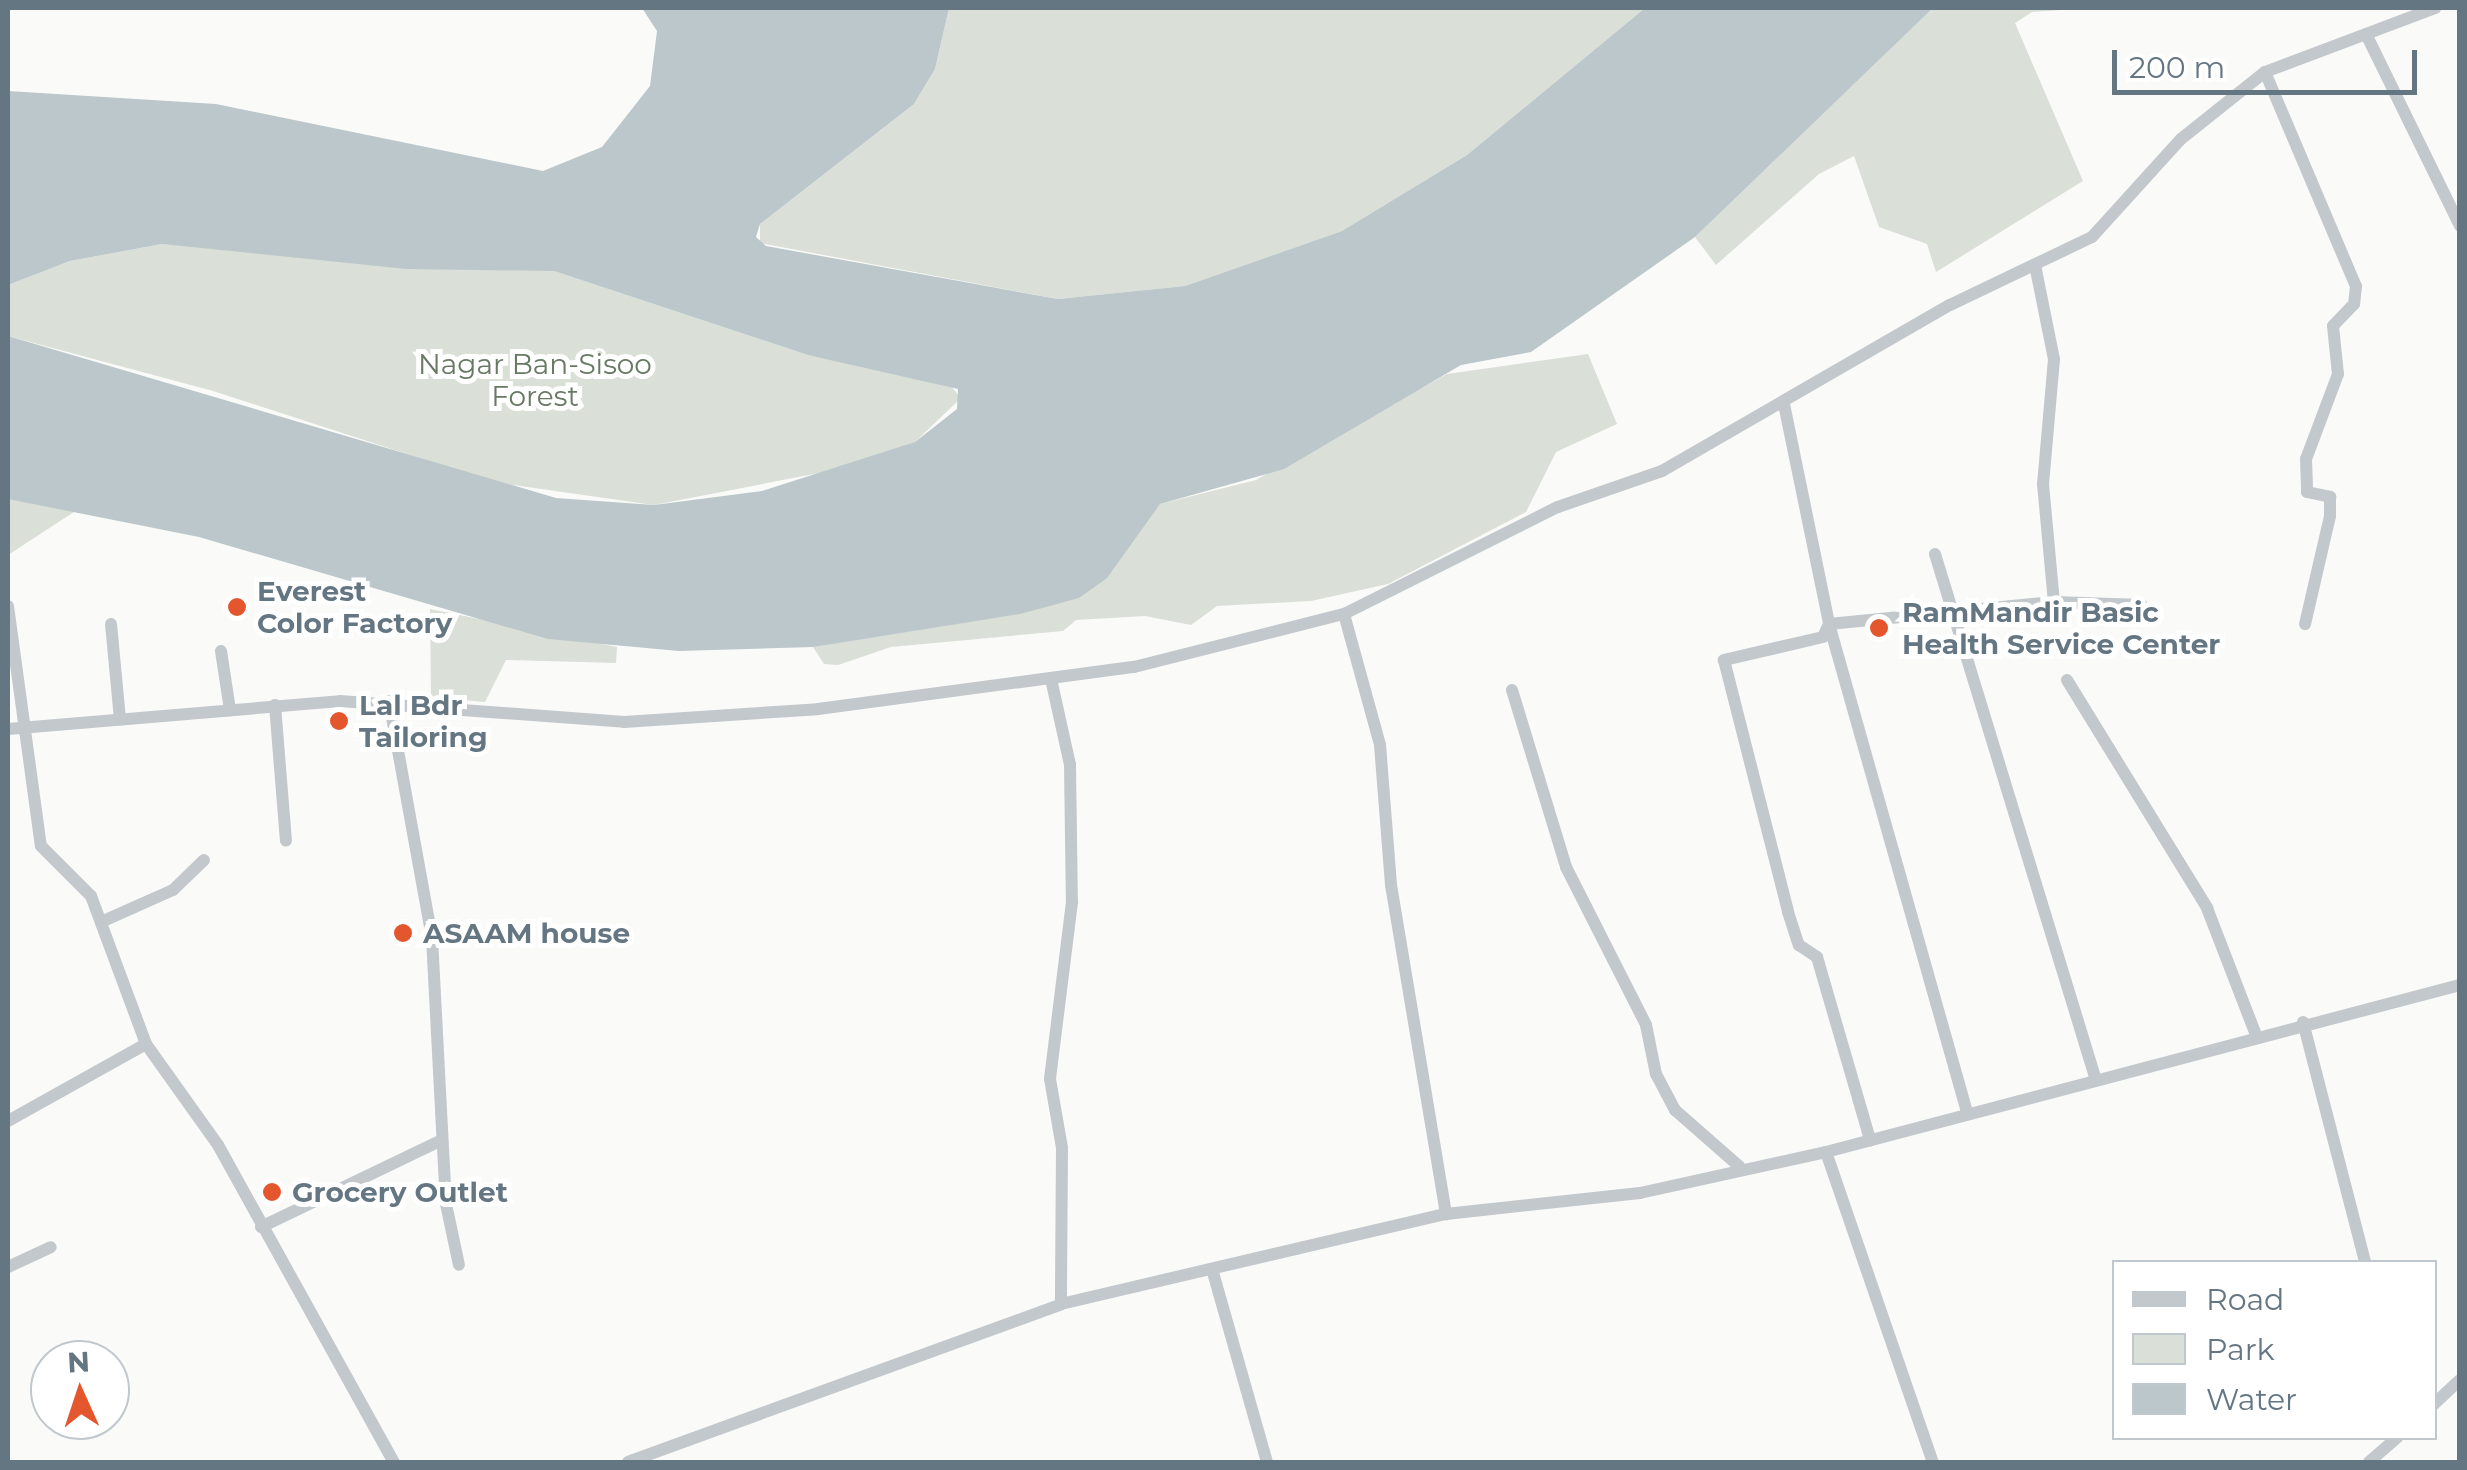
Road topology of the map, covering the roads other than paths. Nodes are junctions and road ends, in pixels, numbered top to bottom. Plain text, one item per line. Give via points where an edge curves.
1 (2435, 8) edge
2 (2366, 34) junction
3 (2265, 72) junction
4 (2460, 226) edge
5 (2035, 265) junction
6 (1784, 404) junction
7 (1935, 554) dead end
8 (2054, 602) junction
9 (2142, 605) dead end
10 (8, 606) edge
11 (1954, 612) junction
12 (1344, 614) junction
13 (111, 624) dead end
14 (1829, 624) junction
15 (2305, 624) dead end
16 (221, 650) dead end
17 (1051, 679) junction
18 (2067, 680) dead end
19 (1512, 690) dead end
20 (390, 701) junction
21 (276, 705) junction
22 (230, 710) junction
23 (120, 720) junction
24 (25, 728) junction
25 (8, 730) edge
26 (286, 841) dead end
27 (204, 860) dead end
28 (101, 922) junction
29 (2460, 985) edge
30 (2303, 1022) junction
31 (2256, 1035) junction
32 (146, 1044) junction
33 (2095, 1077) junction
34 (1967, 1112) junction
35 (8, 1121) edge
36 (442, 1140) junction
37 (1870, 1140) junction
38 (1826, 1152) junction
39 (1740, 1167) junction
40 (1446, 1214) junction
41 (262, 1227) junction
42 (51, 1247) dead end
43 (2364, 1260) edge
44 (459, 1265) dead end
45 (8, 1267) edge
46 (1212, 1269) junction
47 (1061, 1304) junction
48 (2460, 1380) edge
49 (2437, 1401) edge
50 (2394, 1440) edge
51 (394, 1462) edge
52 (628, 1462) edge
53 (1267, 1462) edge
54 (1933, 1462) edge
55 (2368, 1462) edge

1 - 2 street
2 - 3 street
2 - 4 street
3 - 5 street via 2181,139 2108,226
3 - 15 street via 2356,286 2354,304 2333,326 2338,374 2306,460 2307,492 2330,497 2330,516
5 - 6 street
5 - 8 street via 2054,359 2043,484
6 - 12 street via 1662,472 1558,508
6 - 14 street
7 - 11 street
8 - 9 street
8 - 11 street
10 - 24 street
11 - 14 street
11 - 33 street
12 - 17 street
12 - 40 street via 1380,745 1391,885
13 - 23 street
14 - 34 street
14 - 37 street via 1823,637 1724,660 1788,912 1799,945 1817,957
16 - 22 street
17 - 20 street via 640,722
17 - 47 street via 1070,764 1072,883 1050,1079 1062,1148
18 - 31 street via 2093,735 2182,860
19 - 39 street via 1560,850 1646,1024 1656,1074 1675,1110
20 - 21 street
20 - 36 street via 432,938
21 - 22 street
21 - 26 street
22 - 23 street
23 - 24 street
24 - 25 street
24 - 28 street via 41,846 84,885
27 - 28 street via 174,890
28 - 32 street
29 - 30 street
30 - 31 street
30 - 43 street
31 - 33 street
32 - 35 street
32 - 41 street
33 - 34 street
34 - 37 street
36 - 41 street
36 - 44 street
37 - 38 street
38 - 39 street
38 - 54 street
39 - 40 street via 1640,1193
40 - 46 street
41 - 51 street
42 - 45 street
46 - 47 street
46 - 53 street
47 - 52 street
48 - 49 street
50 - 55 street

